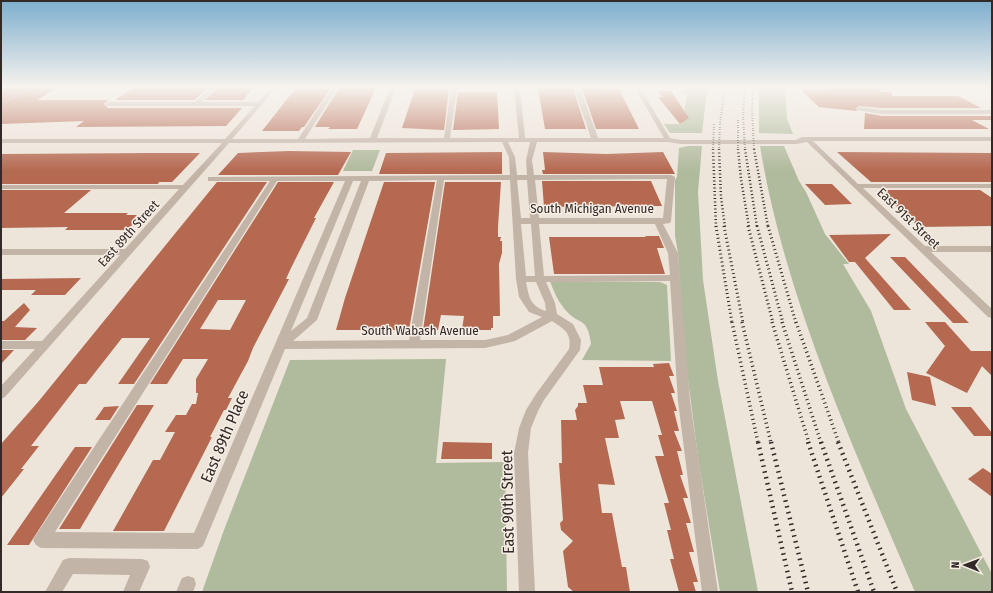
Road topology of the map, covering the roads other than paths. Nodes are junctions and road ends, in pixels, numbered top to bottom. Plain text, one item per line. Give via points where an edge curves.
1 (250, 116) edge
2 (316, 116) edge
3 (382, 116) edge
4 (450, 116) edge
5 (520, 116) edge
6 (587, 116) edge
7 (653, 116) edge
8 (992, 139) edge
9 (300, 140) junction
10 (372, 140) junction
11 (447, 140) junction
12 (504, 140) junction
13 (522, 140) junction
14 (534, 140) junction
15 (595, 140) junction
16 (668, 140) junction
17 (808, 140) junction
18 (1, 141) edge
19 (228, 141) junction
20 (350, 178) junction
21 (366, 178) junction
22 (441, 178) junction
23 (514, 178) junction
24 (531, 178) junction
25 (211, 179) dead end
26 (275, 179) junction
27 (856, 186) junction
28 (992, 186) edge
29 (1, 187) edge
30 (186, 187) junction
31 (517, 221) junction
32 (535, 221) junction
33 (658, 221) junction
34 (923, 249) junction
35 (992, 249) edge
36 (1, 252) edge
37 (128, 252) junction
38 (674, 278) junction
39 (521, 279) junction
40 (540, 279) junction
41 (992, 315) edge
42 (552, 316) junction
43 (414, 344) junction
44 (1, 345) edge
45 (45, 345) junction
46 (281, 345) junction
47 (1, 394) edge
48 (53, 592) edge
49 (131, 592) edge
50 (527, 592) edge
51 (710, 592) edge

1 - 19 street, East 89th Street
2 - 9 street
3 - 10 street
4 - 11 street
5 - 13 street
6 - 15 street
7 - 16 street
8 - 17 street
9 - 10 street
9 - 19 street
10 - 11 street
11 - 12 street
12 - 13 street
12 - 23 street, East 90th Street via 512,157
13 - 14 street
14 - 15 street
14 - 24 street via 529,160
15 - 16 street
16 - 17 street
17 - 27 street, East 91st Street
18 - 19 street
19 - 30 street, East 89th Street
20 - 21 street
20 - 26 street
20 - 46 street, East 89th Place via 288,321
21 - 22 street
21 - 46 street, East 89th Place via 312,320
22 - 23 street
22 - 43 street
23 - 24 street
23 - 31 street, East 90th Street
24 - 32 street
24 - 33 street, South Michigan Avenue via 671,177 668,221
25 - 26 street
26 - 46 street, East 89th Place via 41,540 198,541
27 - 28 street
27 - 34 street, East 91st Street
29 - 30 street
30 - 37 street, East 89th Street
31 - 32 street, South Michigan Avenue
31 - 39 street, East 90th Street
32 - 33 street, South Michigan Avenue
32 - 40 street
33 - 38 street via 673,253
34 - 35 street
34 - 41 street, East 91st Street
36 - 37 street
37 - 45 street, East 89th Street
38 - 40 street
38 - 51 street via 684,401
39 - 40 street
39 - 42 street, East 90th Street via 524,297 533,310
40 - 42 street
42 - 43 street, South Wabash Avenue via 511,338 485,344
42 - 50 street, East 90th Street via 569,327 576,340 574,350 540,397 525,428 521,453
43 - 46 street, South Wabash Avenue
44 - 45 street
45 - 47 street, East 89th Street
48 - 49 street via 69,566 142,567

